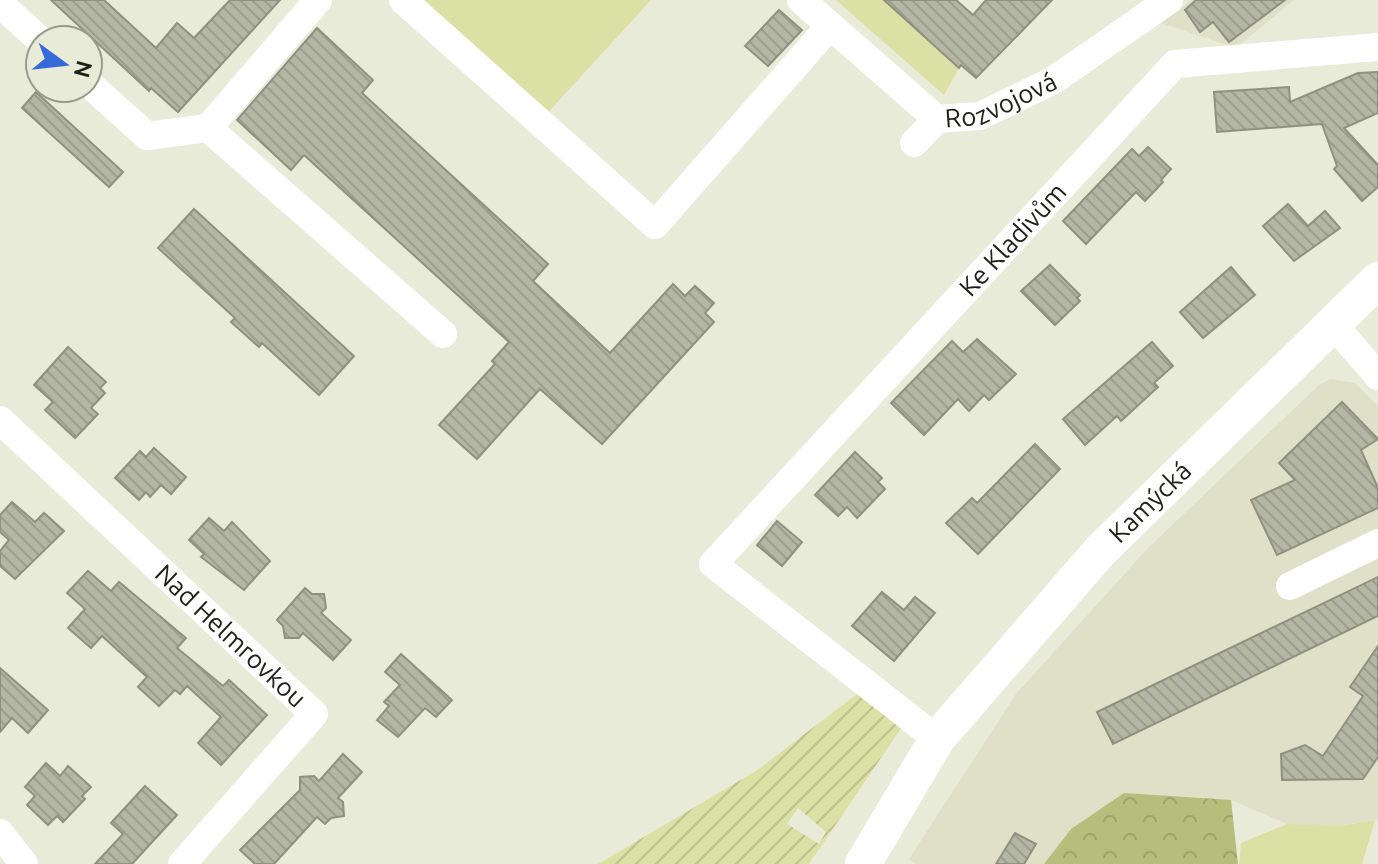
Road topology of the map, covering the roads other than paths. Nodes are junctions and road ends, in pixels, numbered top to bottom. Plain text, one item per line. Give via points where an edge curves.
1 (318, 0) edge
2 (403, 0) edge
3 (801, 0) edge
4 (1169, 0) edge
5 (0, 4) edge
6 (24, 26) edge
7 (830, 26) junction
8 (1378, 47) edge
9 (104, 97) edge
10 (937, 119) junction
11 (208, 128) junction
12 (914, 143) dead end
13 (1378, 280) edge
14 (1331, 322) junction
15 (443, 334) dead end
16 (1378, 376) edge
17 (0, 420) edge
18 (1378, 543) edge
19 (1290, 586) dead end
20 (937, 739) junction
21 (182, 864) edge
22 (863, 864) edge

1 - 11 street
2 - 7 street via 655,225
3 - 7 street, Rozvojová
4 - 10 street, Rozvojová via 1054,80 980,116
5 - 6 street
7 - 10 street, Rozvojová
8 - 20 street, Ke Kladivům via 1175,64 713,564
9 - 11 street via 147,136
10 - 12 street
11 - 15 street
13 - 14 main road, Kamýcká
14 - 16 street
14 - 20 main road, Kamýcká via 1101,550
17 - 21 street, Nad Helmrovkou via 314,714
18 - 19 street
20 - 22 main road, Kamýcká

